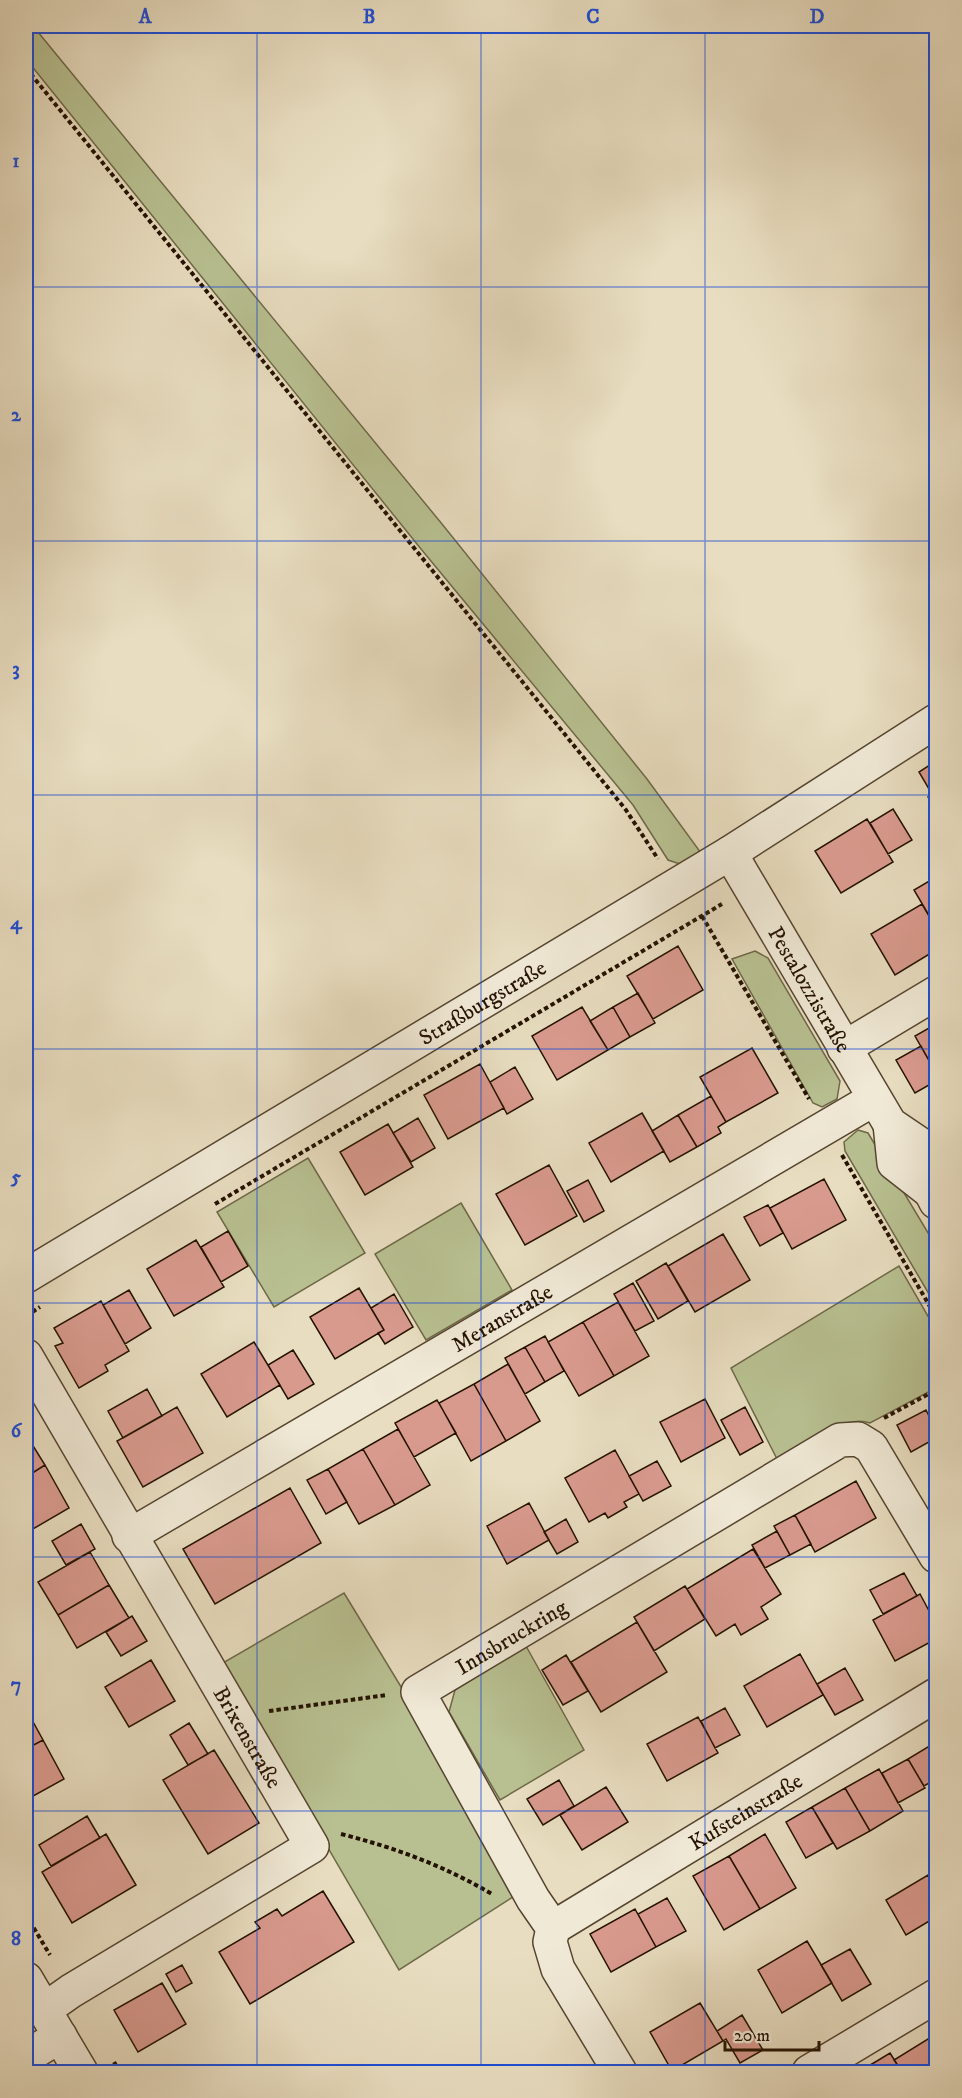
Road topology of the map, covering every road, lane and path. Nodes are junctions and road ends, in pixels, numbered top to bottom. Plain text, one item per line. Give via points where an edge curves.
1 (26, 68) edge
2 (936, 721) edge
3 (730, 853) junction
4 (675, 885) junction
5 (750, 887) junction
6 (936, 993) edge
7 (844, 1048) junction
8 (882, 1111) junction
9 (934, 1197) edge
10 (210, 1207) dead end
11 (26, 1276) edge
12 (46, 1304) dead end
13 (26, 1316) edge
14 (26, 1356) edge
15 (936, 1390) edge
16 (858, 1439) junction
17 (129, 1536) junction
18 (936, 1556) edge
19 (418, 1692) junction
20 (936, 1695) edge
21 (236, 1718) junction
22 (305, 1834) junction
23 (493, 1895) dead end
24 (553, 1928) junction
25 (26, 1979) edge
26 (936, 1996) edge
27 (52, 2023) junction
28 (26, 2057) edge
29 (81, 2073) edge
30 (620, 2073) edge
31 (808, 2073) edge

1 - 4 path via 626,810
2 - 3 street, Straßburgstraße
3 - 4 street, Straßburgstraße
3 - 5 street, Pestalozzistraße
4 - 11 street, Straßburgstraße
5 - 7 street, Pestalozzistraße
5 - 10 path
6 - 7 street
7 - 8 street, Pestalozzistraße
8 - 9 street, Pestalozzistraße via 894,1163
8 - 17 street, Meranstraße
12 - 13 path
14 - 17 street, Brixenstraße
15 - 16 path via 869,1425
16 - 18 street via 871,1447
16 - 19 street, Innsbruckring via 840,1440
17 - 21 street, Brixenstraße
19 - 21 path
19 - 24 street
20 - 24 street, Kufsteinstraße
21 - 22 street, Brixenstraße
22 - 23 path via 329,1830 387,1846 436,1864
22 - 27 street via 312,1846 81,1985
24 - 30 street via 550,1942 558,1969
25 - 27 street
26 - 31 street
27 - 28 street
27 - 29 street

